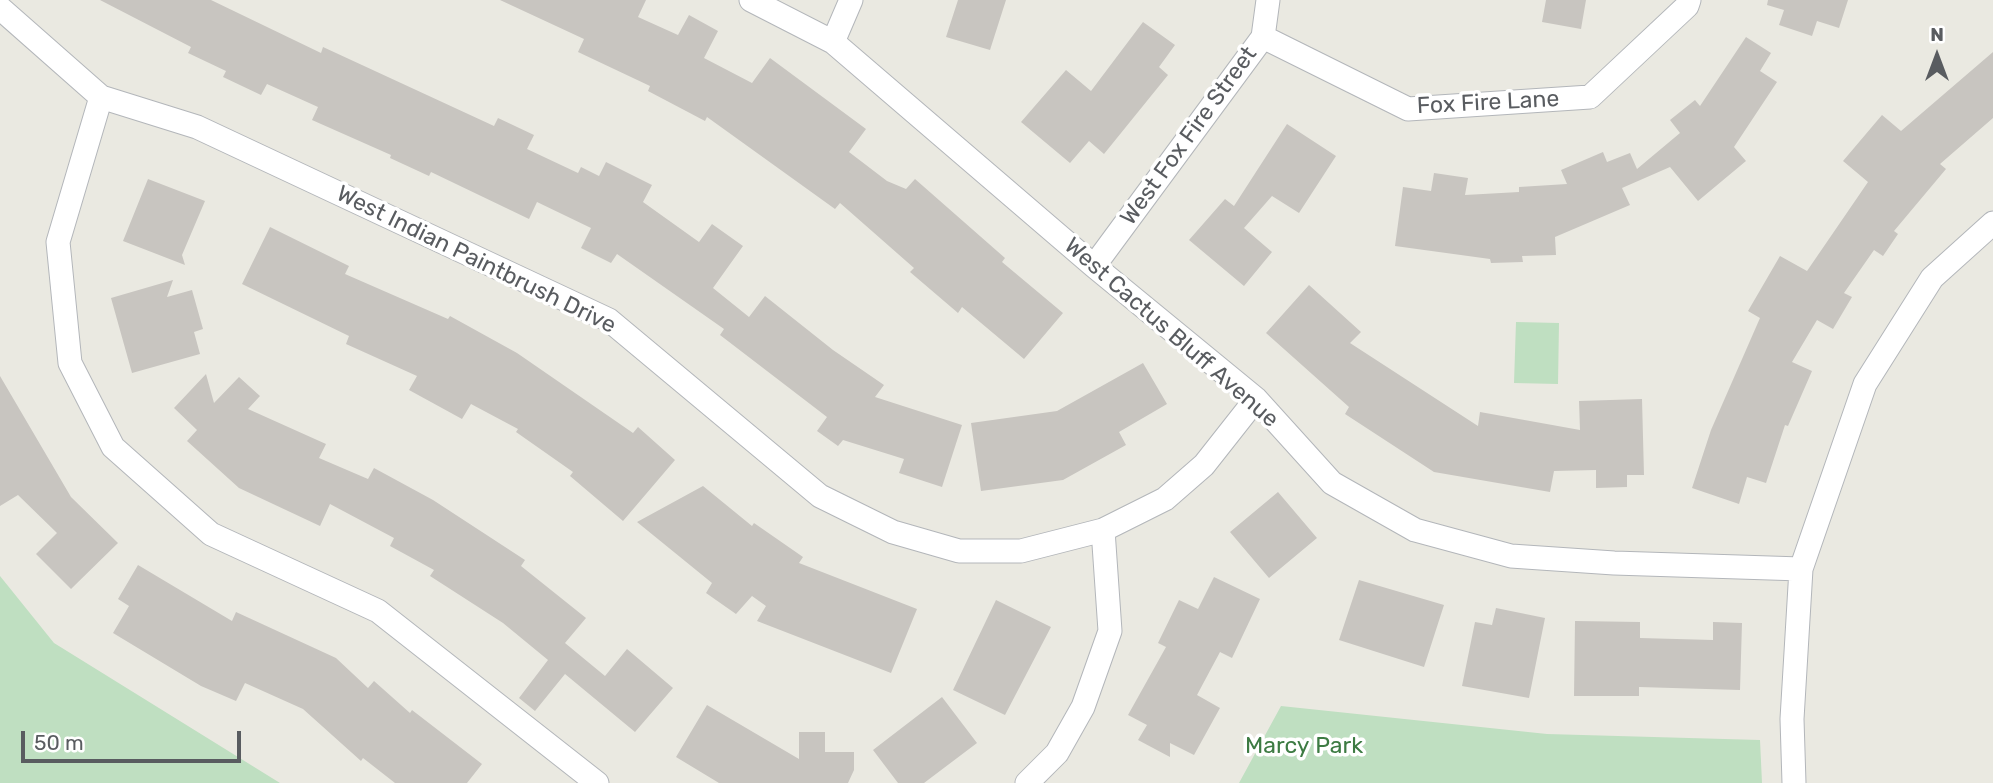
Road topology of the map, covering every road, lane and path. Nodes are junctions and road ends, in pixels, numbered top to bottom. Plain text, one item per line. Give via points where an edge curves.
1 (751, 0) edge
2 (851, 0) edge
3 (1268, 0) edge
4 (1689, 0) edge
5 (0, 8) edge
6 (1263, 37) junction
7 (833, 42) junction
8 (101, 97) junction
9 (1993, 223) edge
10 (1094, 266) junction
11 (1256, 399) junction
12 (1103, 530) junction
13 (1801, 569) junction
14 (597, 783) edge
15 (1027, 783) edge
16 (1794, 783) edge

1 - 7 street, West Cactus Bluff Avenue
2 - 7 street
3 - 6 street, West Fox Fire Street
4 - 6 street, Fox Fire Lane via 1590,97 1408,109
5 - 8 street, West Indian Paintbrush Drive
6 - 10 street, West Fox Fire Street
7 - 10 street, West Cactus Bluff Avenue
8 - 12 street, West Indian Paintbrush Drive via 197,127 609,320 820,496 893,532 959,551 1021,551
8 - 14 street via 58,242 71,363 113,447 211,534 378,611
9 - 13 street via 1932,278 1865,384
10 - 11 street, West Cactus Bluff Avenue
11 - 12 street, West Indian Paintbrush Drive via 1204,466 1165,499
11 - 13 street, West Cactus Bluff Avenue via 1332,483 1415,530 1511,556
12 - 15 street via 1110,631 1083,707 1057,753
13 - 16 street via 1792,719

